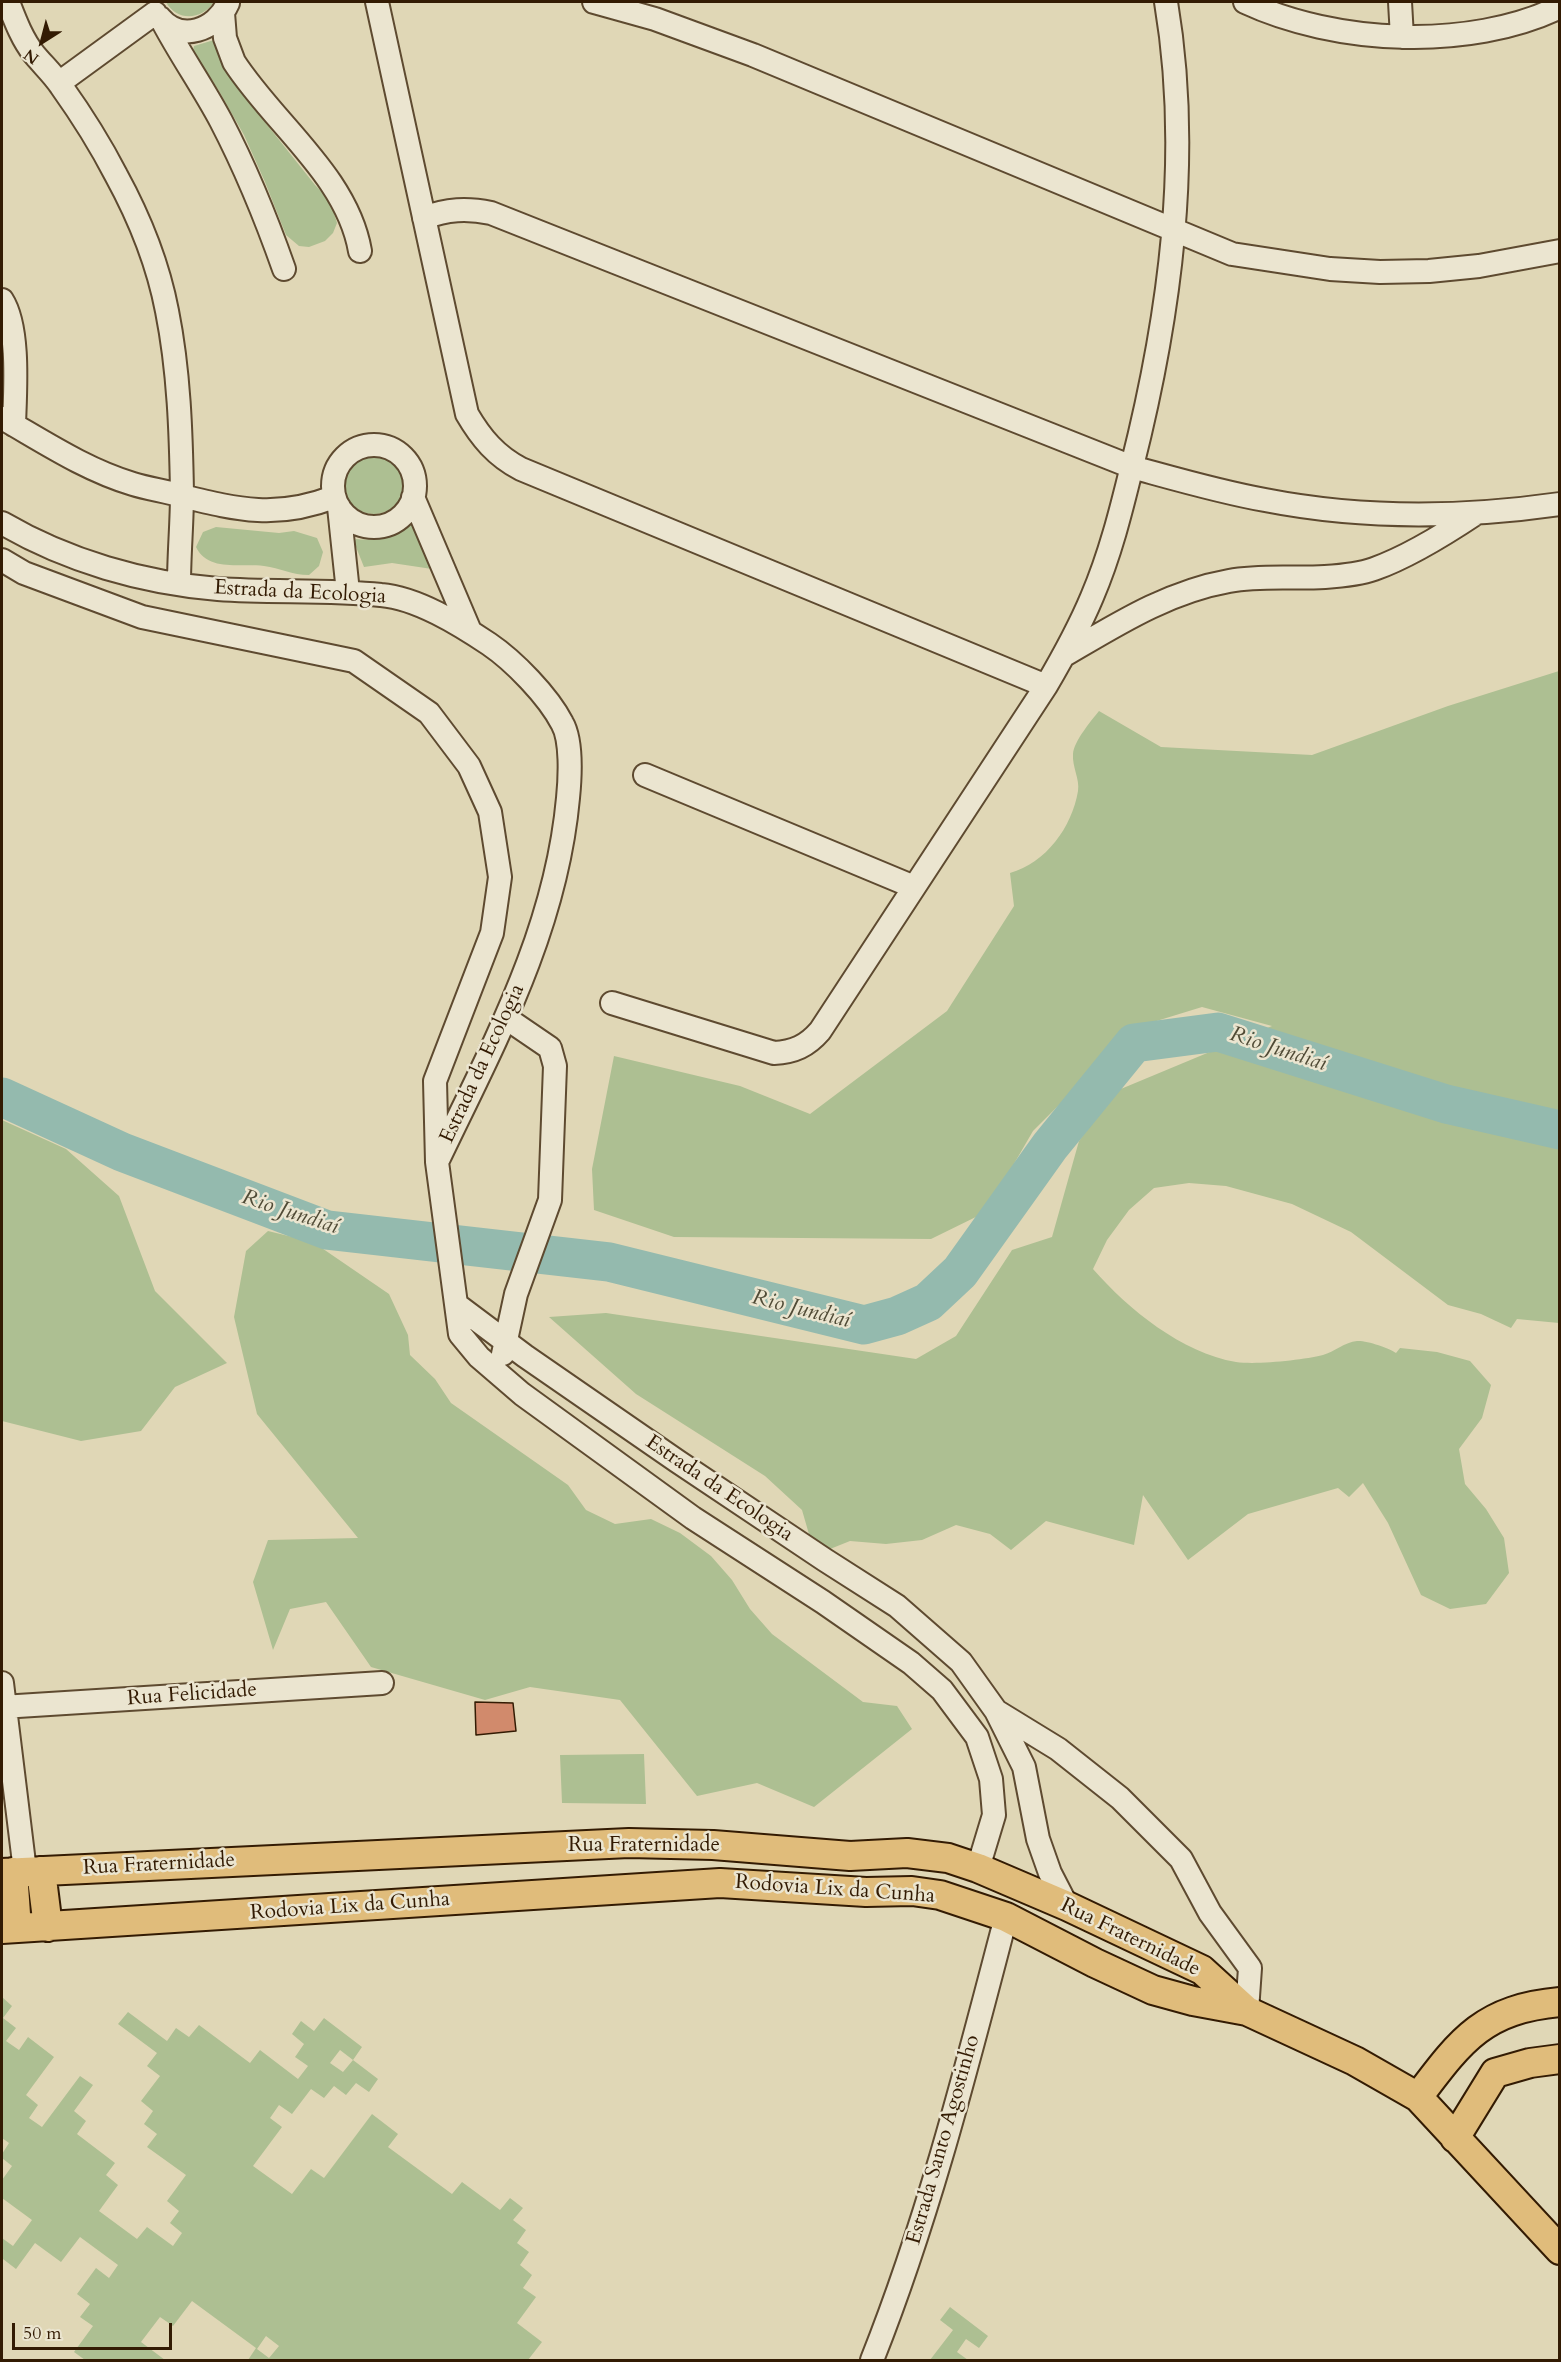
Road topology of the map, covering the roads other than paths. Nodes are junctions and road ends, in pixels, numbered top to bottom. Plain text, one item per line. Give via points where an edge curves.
1 (8, 2) edge
2 (377, 2) edge
3 (594, 2) edge
4 (1166, 2) edge
5 (1245, 2) edge
6 (1400, 2) edge
7 (226, 7) edge
8 (1560, 7) edge
9 (156, 12) edge
10 (1402, 37) junction
11 (59, 83) junction
12 (424, 218) junction
13 (1173, 230) junction
14 (360, 251) dead end
15 (1560, 251) edge
16 (284, 269) dead end
17 (2, 300) edge
18 (8, 422) edge
19 (1132, 467) junction
20 (182, 496) junction
21 (413, 497) junction
22 (337, 502) junction
23 (1560, 504) edge
24 (1475, 514) junction
25 (2, 523) edge
26 (2, 560) edge
27 (179, 584) junction
28 (348, 592) junction
29 (470, 632) junction
30 (1063, 656) junction
31 (1046, 686) junction
32 (645, 775) dead end
33 (914, 887) junction
34 (612, 1003) dead end
35 (506, 1018) junction
36 (437, 1162) junction
37 (457, 1305) junction
38 (506, 1342) junction
39 (500, 1375) junction
40 (2, 1683) edge
41 (382, 1683) dead end
42 (3, 1707) edge
43 (996, 1711) junction
44 (978, 1868) junction
45 (20, 1872) edge
46 (1067, 1906) junction
47 (1006, 1917) junction
48 (48, 1927) junction
49 (9, 1929) edge
50 (1560, 2002) edge
51 (1247, 2011) junction
52 (1560, 2059) edge
53 (1418, 2097) junction
54 (1455, 2138) junction
55 (1560, 2250) edge
56 (872, 2361) edge

1 - 11 street via 16,26 33,53
2 - 12 street
3 - 13 street via 655,19 753,55
4 - 13 street via 1176,124
5 - 10 street via 1313,26
6 - 10 street
7 - 9 street via 216,21 195,31 173,28
7 - 14 street via 225,38 234,62 336,190 357,230
8 - 10 street via 1466,34
9 - 11 street
9 - 16 street via 238,154
11 - 20 street via 117,175 158,275 178,395
12 - 19 street via 448,210 491,213
12 - 31 street via 467,414 498,455 521,469
13 - 15 street via 1232,254 1330,269 1429,271
13 - 19 street via 1159,350
17 - 18 street via 16,364
18 - 20 street via 113,477
19 - 24 street via 1217,490 1313,508 1412,515
19 - 30 street via 1093,595
20 - 22 street via 224,507 268,511
20 - 27 street
21 - 22 street via 400,517 379,526 357,522
21 - 22 street via 415,486 408,464 391,448 368,445 347,454 339,463 334,474
21 - 29 street
22 - 28 street
23 - 24 street
24 - 30 street via 1438,538 1373,569 1325,577 1276,576 1229,581 1186,592 1149,607
25 - 27 street, Estrada da Ecologia via 86,561
26 - 36 street, Estrada da Ecologia via 24,573 142,616 354,661 429,713 470,766 490,812 500,877 492,933 435,1081
27 - 28 street, Estrada da Ecologia via 218,589
28 - 29 street, Estrada da Ecologia via 395,598
29 - 35 street, Estrada da Ecologia via 517,666 564,724 571,768 554,887 528,967
30 - 31 street
31 - 33 street
32 - 33 street
33 - 34 street via 820,1031 797,1050 762,1050
35 - 36 street, Estrada da Ecologia
35 - 38 street via 550,1048 555,1066 550,1200 516,1294
36 - 37 street
37 - 38 street, Estrada da Ecologia
37 - 39 street, Estrada da Ecologia via 460,1334 479,1358
38 - 39 street
38 - 43 street, Estrada da Ecologia via 687,1468 897,1606 961,1662
39 - 44 street, Estrada da Ecologia via 693,1518 832,1609 942,1690 977,1737 991,1779 994,1815
40 - 42 street
41 - 42 street, Rua Felicidade
42 - 45 street
43 - 46 street, Estrada da Ecologia via 1023,1767 1038,1839
43 - 51 street via 1058,1749 1120,1798 1181,1859 1210,1913 1250,1968
44 - 45 main road, Rua Fraternidade via 948,1858 907,1853 850,1856 629,1843
44 - 46 main road, Rua Fraternidade
44 - 47 main road
45 - 48 main road
45 - 49 main road
46 - 47 main road
46 - 51 main road, Rua Fraternidade via 1202,1970
47 - 48 main road, Rodovia Lix da Cunha via 940,1895 912,1891 720,1883
47 - 51 main road, Rodovia Lix da Cunha via 1153,1990
47 - 56 street, Estrada Santo Agostinho via 927,2204
48 - 49 main road, Rodovia Lix da Cunha
50 - 53 main road via 1522,2008 1488,2021 1452,2052
51 - 53 main road, Rodovia Lix da Cunha via 1355,2061
52 - 54 main road via 1530,2062 1495,2073
53 - 54 main road, Rodovia Lix da Cunha
54 - 55 main road, Rodovia Lix da Cunha

